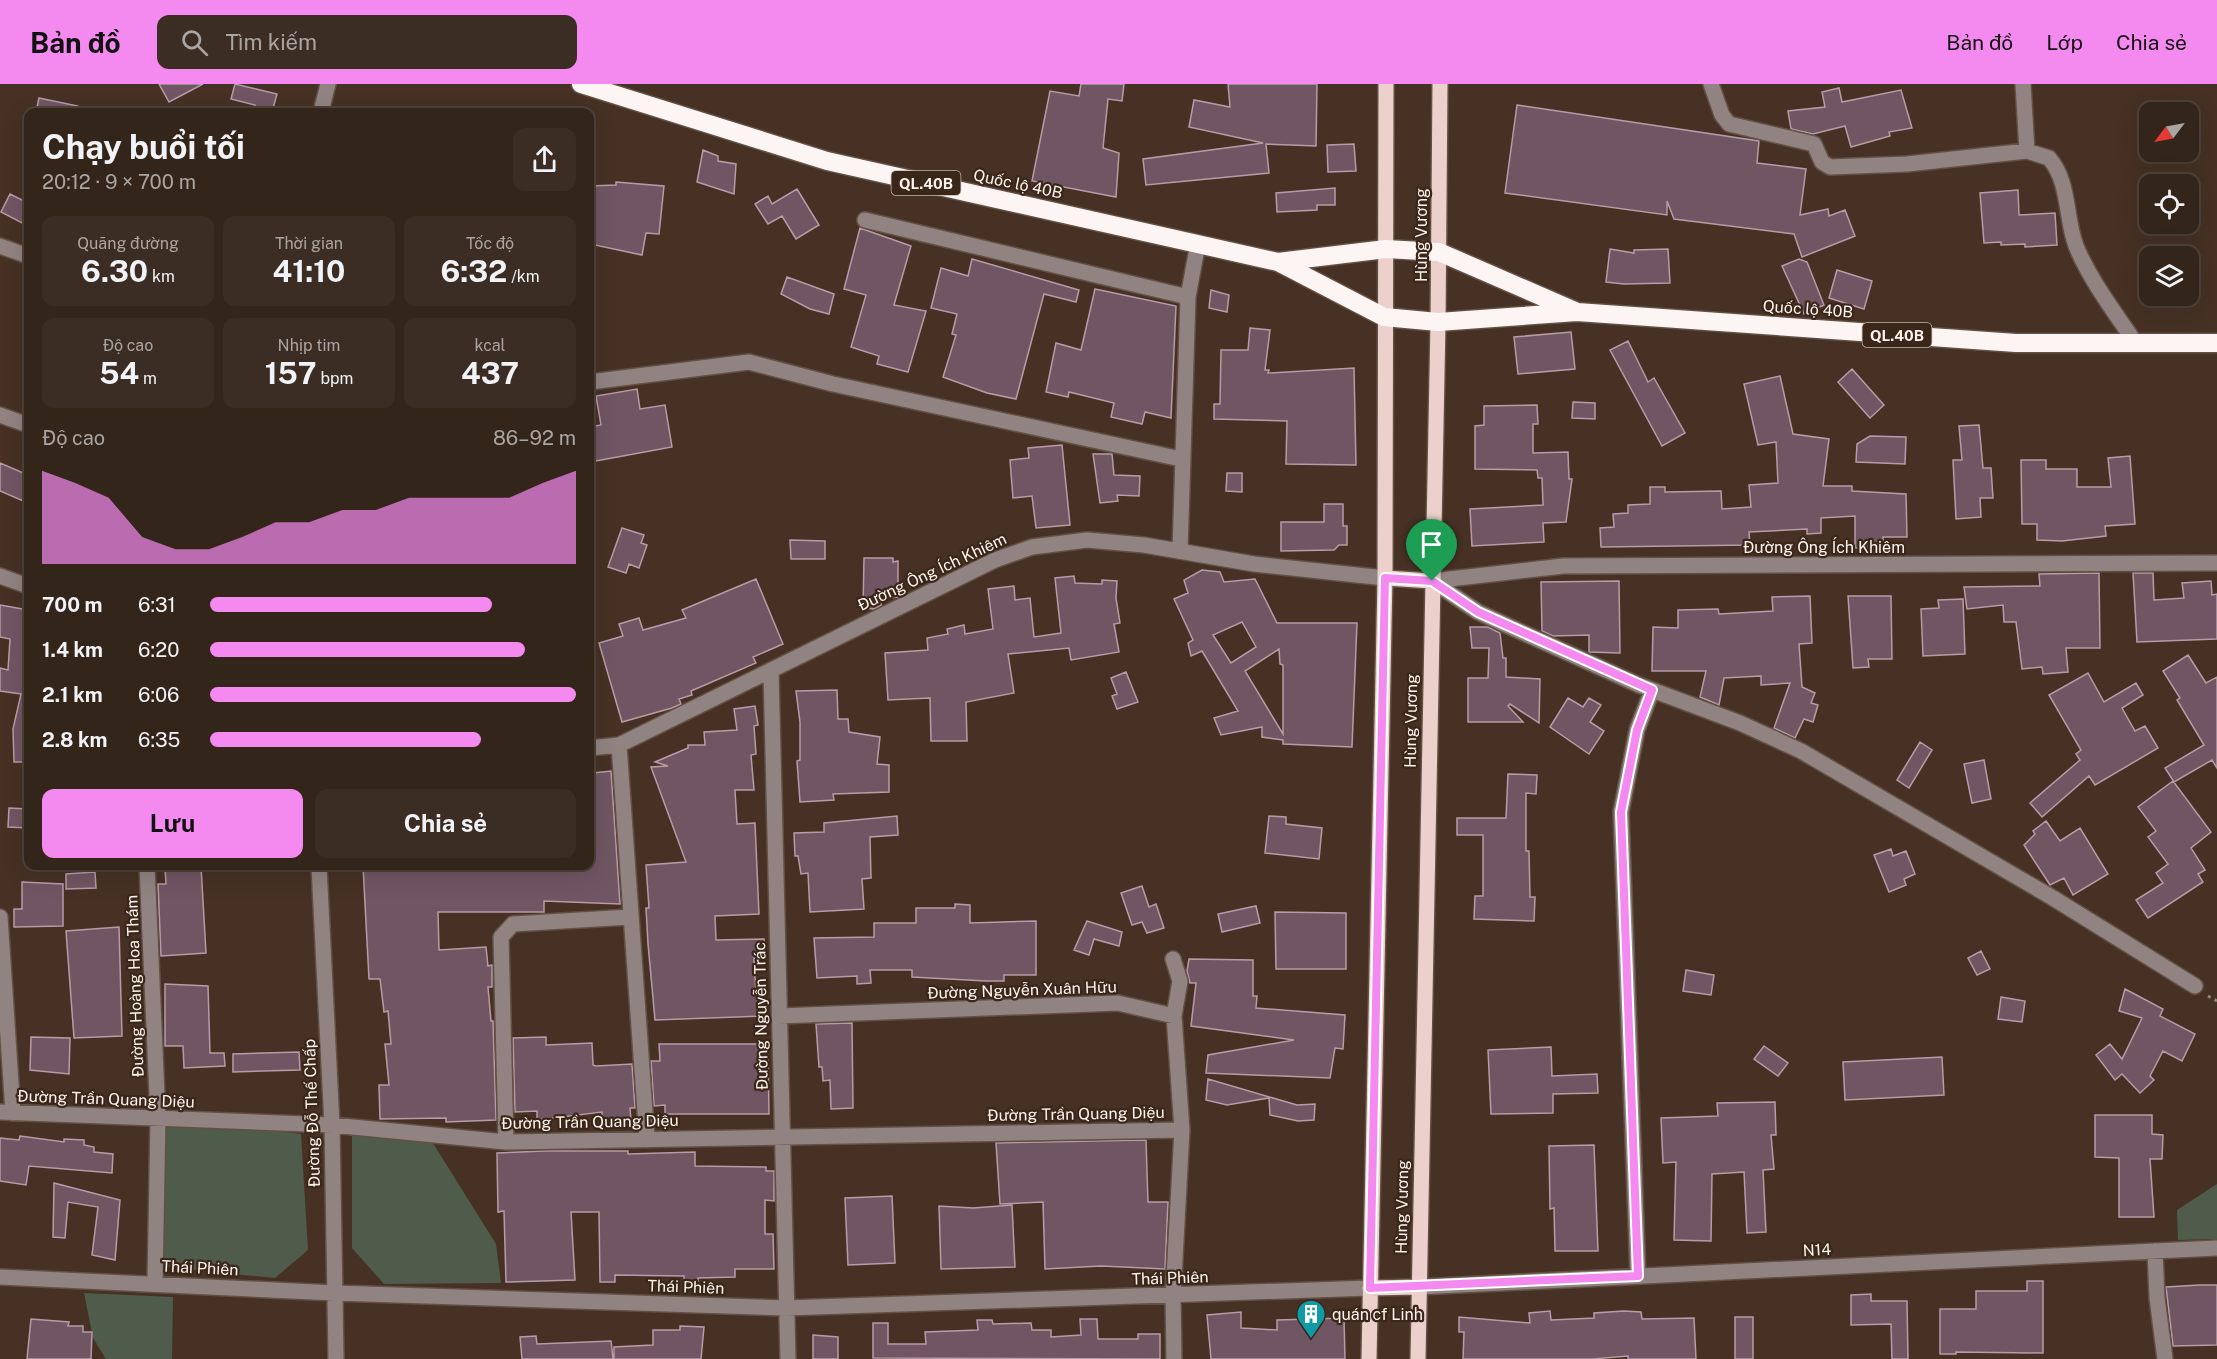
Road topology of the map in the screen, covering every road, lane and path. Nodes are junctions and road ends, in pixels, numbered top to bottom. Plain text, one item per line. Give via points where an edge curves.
1 (328, 84) edge
2 (581, 84) edge
3 (1386, 84) edge
4 (1440, 84) edge
5 (1711, 84) edge
6 (2023, 84) edge
7 (322, 108) edge
8 (2027, 151) junction
9 (865, 220) dead end
10 (1198, 243) junction
11 (0, 246) edge
12 (1386, 249) junction
13 (1439, 252) junction
14 (24, 255) edge
15 (1278, 262) junction
16 (1188, 297) junction
17 (1577, 312) junction
18 (1384, 316) junction
19 (1438, 322) junction
20 (2134, 341) junction
21 (2217, 343) edge
22 (594, 381) edge
23 (0, 415) edge
24 (24, 423) edge
25 (1181, 459) junction
26 (1180, 551) junction
27 (2217, 563) edge
28 (0, 576) edge
29 (1385, 578) junction
30 (1432, 581) junction
31 (24, 585) edge
32 (771, 672) junction
33 (1652, 690) junction
34 (618, 745) junction
35 (594, 748) edge
36 (147, 870) edge
37 (319, 870) edge
38 (0, 917) edge
39 (630, 917) junction
40 (1173, 959) dead end
41 (2, 973) edge
42 (2194, 986) dead end
43 (779, 1016) junction
44 (1174, 1016) junction
45 (6, 1112) edge
46 (158, 1119) junction
47 (332, 1125) junction
48 (1182, 1130) junction
49 (782, 1137) junction
50 (647, 1140) junction
51 (506, 1142) junction
52 (2217, 1248) edge
53 (2155, 1251) junction
54 (1638, 1276) junction
55 (0, 1277) edge
56 (154, 1284) junction
57 (1419, 1287) junction
58 (1370, 1288) junction
59 (335, 1293) junction
60 (1173, 1296) junction
61 (786, 1308) junction
62 (336, 1359) edge
63 (788, 1359) edge
64 (1174, 1359) edge
65 (1370, 1359) edge
66 (1418, 1359) edge
67 (2165, 1359) edge

1 - 7 street
2 - 10 highway, Quốc lộ 40B / QL.40B via 827,161
3 - 12 main road, Hùng Vương
4 - 13 main road, Hùng Vương
5 - 8 street via 1729,124 1814,144 1822,162 1830,167 1907,164
6 - 8 street
8 - 20 street via 2049,158 2055,165 2082,261
9 - 16 street
10 - 15 highway, Quốc lộ 40B / QL.40B
10 - 16 street
11 - 14 street
12 - 13 highway
12 - 15 highway
12 - 18 main road, Hùng Vương
13 - 17 highway
13 - 19 main road, Hùng Vương
15 - 18 highway
16 - 25 street
17 - 19 highway
17 - 20 highway, Quốc lộ 40B / QL.40B via 2016,343
18 - 19 highway
18 - 29 main road, Hùng Vương
19 - 30 main road, Hùng Vương
20 - 21 highway, Quốc lộ 40B / QL.40B
22 - 25 street via 749,362 833,384
23 - 24 street
25 - 26 street
26 - 29 street, Đường Ông Ích Khiêm via 1254,564
26 - 32 street, Đường Ông Ích Khiêm via 1087,540 1032,547 995,560
27 - 30 street, Đường Ông Ích Khiêm via 1563,566
28 - 31 street
29 - 30 main road
29 - 58 main road, Hùng Vương
30 - 33 street via 1478,612
30 - 57 main road, Hùng Vương
32 - 34 street, Đường Ông Ích Khiêm
32 - 43 street, Đường Nguyễn Trác
33 - 42 street via 1802,751
33 - 54 street via 1637,730 1621,812
34 - 35 street, Đường Ông Ích Khiêm
34 - 39 street
36 - 46 street, Đường Hoàng Hoa Thám
37 - 47 street, Đường Đỗ Thế Chấp
38 - 41 street
39 - 50 street
39 - 51 street via 513,924 501,937
40 - 44 street via 1180,981
41 - 45 street
43 - 44 street, Đường Nguyễn Xuân Hữu via 1118,1003
43 - 49 street, Đường Nguyễn Trác
44 - 48 street
45 - 46 street, Đường Trần Quang Diệu
46 - 47 street, Đường Trần Quang Diệu
46 - 56 street, Đường Hoàng Hoa Thám
47 - 51 street, Đường Trần Quang Diệu
47 - 59 street, Đường Đỗ Thế Chấp
48 - 49 street, Đường Trần Quang Diệu
48 - 60 street
49 - 50 street, Đường Trần Quang Diệu
49 - 61 street, Đường Nguyễn Trác
50 - 51 street, Đường Trần Quang Diệu
52 - 53 street, N14
53 - 54 street, N14
53 - 67 street
54 - 57 street, N14
55 - 56 street, Thái Phiên
56 - 59 street, Thái Phiên
57 - 58 main road
57 - 66 main road, Hùng Vương
58 - 60 street, Thái Phiên
58 - 65 main road, Hùng Vương
59 - 61 street, Thái Phiên
59 - 62 street, Đường Đỗ Thế Chấp
60 - 61 street, Thái Phiên
60 - 64 street
61 - 63 street, Đường Nguyễn Trác

